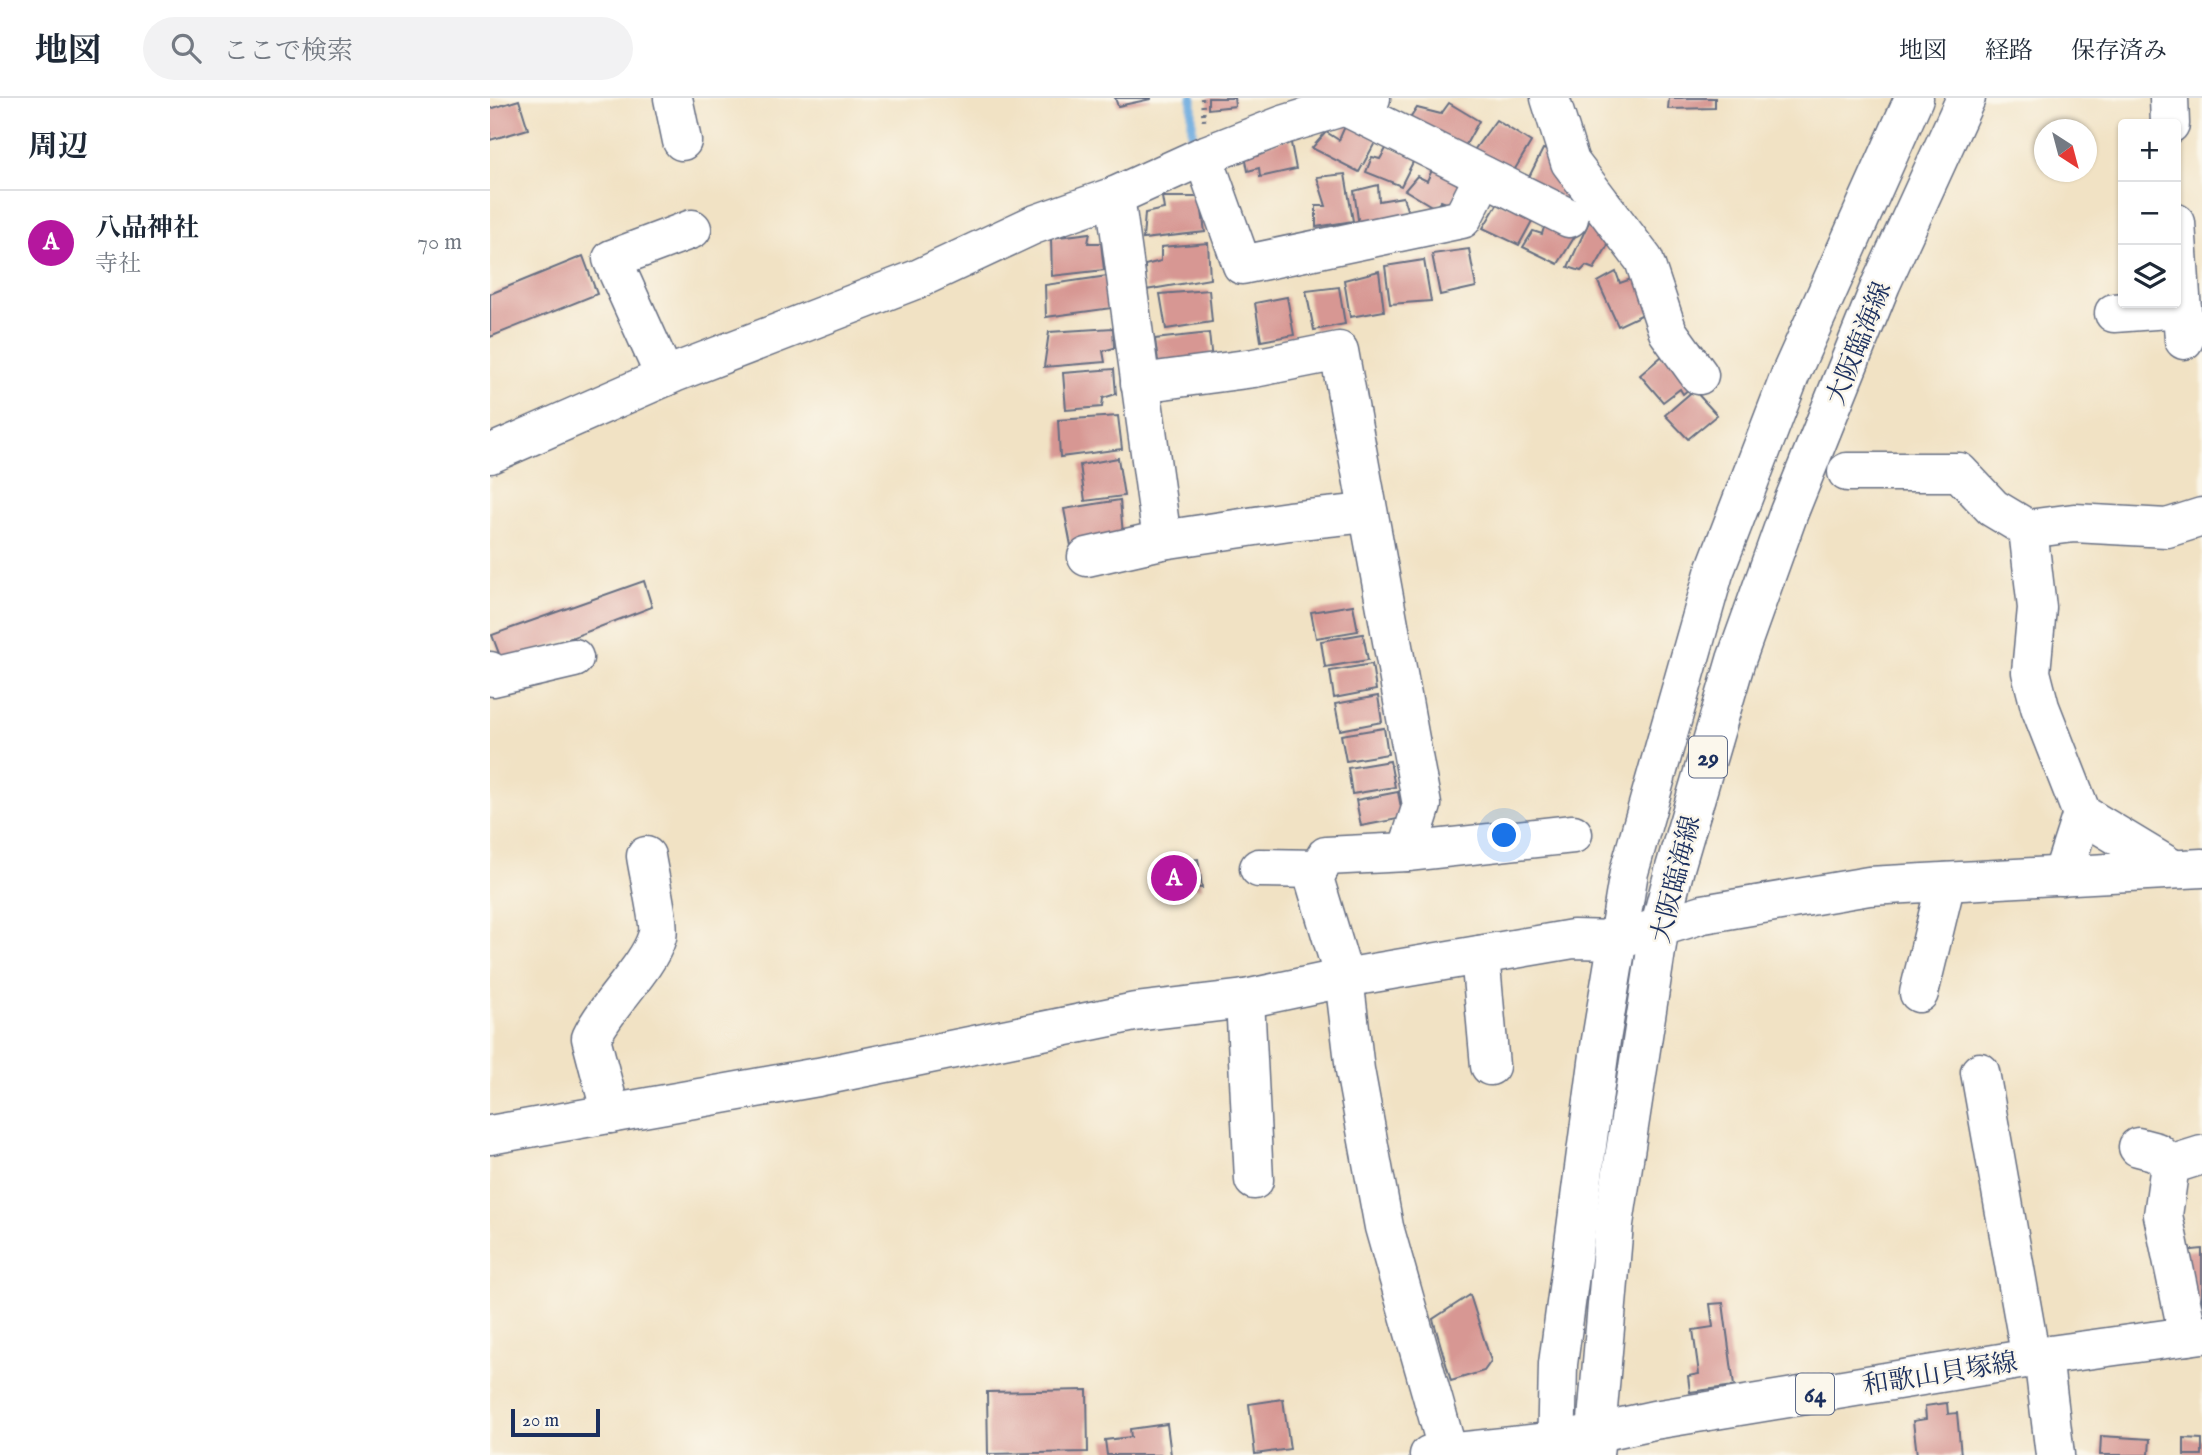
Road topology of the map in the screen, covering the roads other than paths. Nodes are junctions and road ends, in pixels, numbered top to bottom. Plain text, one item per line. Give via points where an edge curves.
1 (673, 98) edge
2 (1550, 98) edge
3 (1895, 98) edge
4 (1914, 98) edge
5 (1966, 98) edge
6 (2169, 98) edge
7 (1357, 102) edge
8 (2177, 119) edge
9 (682, 141) dead end
10 (1203, 156) junction
11 (1484, 176) junction
12 (1115, 195) junction
13 (1866, 204) junction
14 (1569, 218) dead end
15 (692, 229) dead end
16 (2185, 244) edge
17 (2114, 313) dead end
18 (1699, 375) dead end
19 (665, 377) junction
20 (1140, 383) junction
21 (490, 454) edge
22 (1847, 472) dead end
23 (1367, 513) junction
24 (2202, 517) edge
25 (2028, 529) junction
26 (1162, 540) junction
27 (1087, 557) dead end
28 (574, 659) dead end
29 (490, 671) edge
30 (2082, 814) junction
31 (1573, 834) dead end
32 (1407, 852) junction
33 (646, 856) dead end
34 (1259, 868) dead end
35 (2188, 868) edge
36 (1320, 869) junction
37 (2062, 876) junction
38 (1946, 882) junction
39 (1660, 925) junction
40 (1618, 940) junction
41 (1480, 955) junction
42 (1345, 978) junction
43 (1919, 993) dead end
44 (1245, 999) junction
45 (1490, 1066) dead end
46 (1980, 1072) dead end
47 (611, 1114) junction
48 (490, 1135) edge
49 (2170, 1156) edge
50 (1254, 1180) dead end
51 (2195, 1335) edge
52 (2037, 1357) junction
53 (1576, 1447) edge
54 (1439, 1454) edge
55 (2056, 1455) edge

1 - 9 street
2 - 18 street via 1570,162 1644,260 1668,332
3 - 13 street
4 - 13 street, 大阪臨海線 / 29
5 - 39 street, 大阪臨海線 / 29 via 1881,284 1785,524 1736,660
6 - 8 street
7 - 10 street
7 - 11 street
10 - 11 street via 1242,265 1462,219
10 - 12 street
11 - 14 street
12 - 19 street via 1033,225 920,278
12 - 20 street
13 - 40 street, 大阪臨海線 / 29 via 1791,373 1714,573 1629,873
15 - 19 street via 612,259
16 - 17 street via 2183,324
19 - 21 street
20 - 23 street via 1339,351
20 - 26 street
22 - 25 street via 1959,472 1993,508
23 - 26 street
23 - 32 street via 1422,805
24 - 25 street via 2167,528 2074,523
25 - 30 street via 2037,608 2031,672
26 - 27 street
28 - 29 street via 493,677
30 - 35 street
30 - 37 street
31 - 32 street
32 - 36 street via 1326,856
33 - 47 street via 658,936 591,1038
34 - 36 street
35 - 37 street
36 - 42 street via 1314,878
37 - 38 street
38 - 39 street via 1870,886
38 - 43 street
39 - 40 street
39 - 53 street, 大阪臨海線 / 29
40 - 41 street via 1583,938
40 - 53 street, 大阪臨海線 / 29 via 1558,1364
41 - 42 street
41 - 45 street
42 - 44 street
42 - 54 street via 1355,1070 1384,1227
44 - 47 street via 1135,1012 949,1052
44 - 50 street
46 - 52 street
47 - 48 street
49 - 51 street via 2163,1215
51 - 52 street, 和歌山貝塚線 / 64
52 - 53 street, 和歌山貝塚線 / 64 via 1654,1420
52 - 55 street
53 - 54 street, 和歌山貝塚線 / 64

